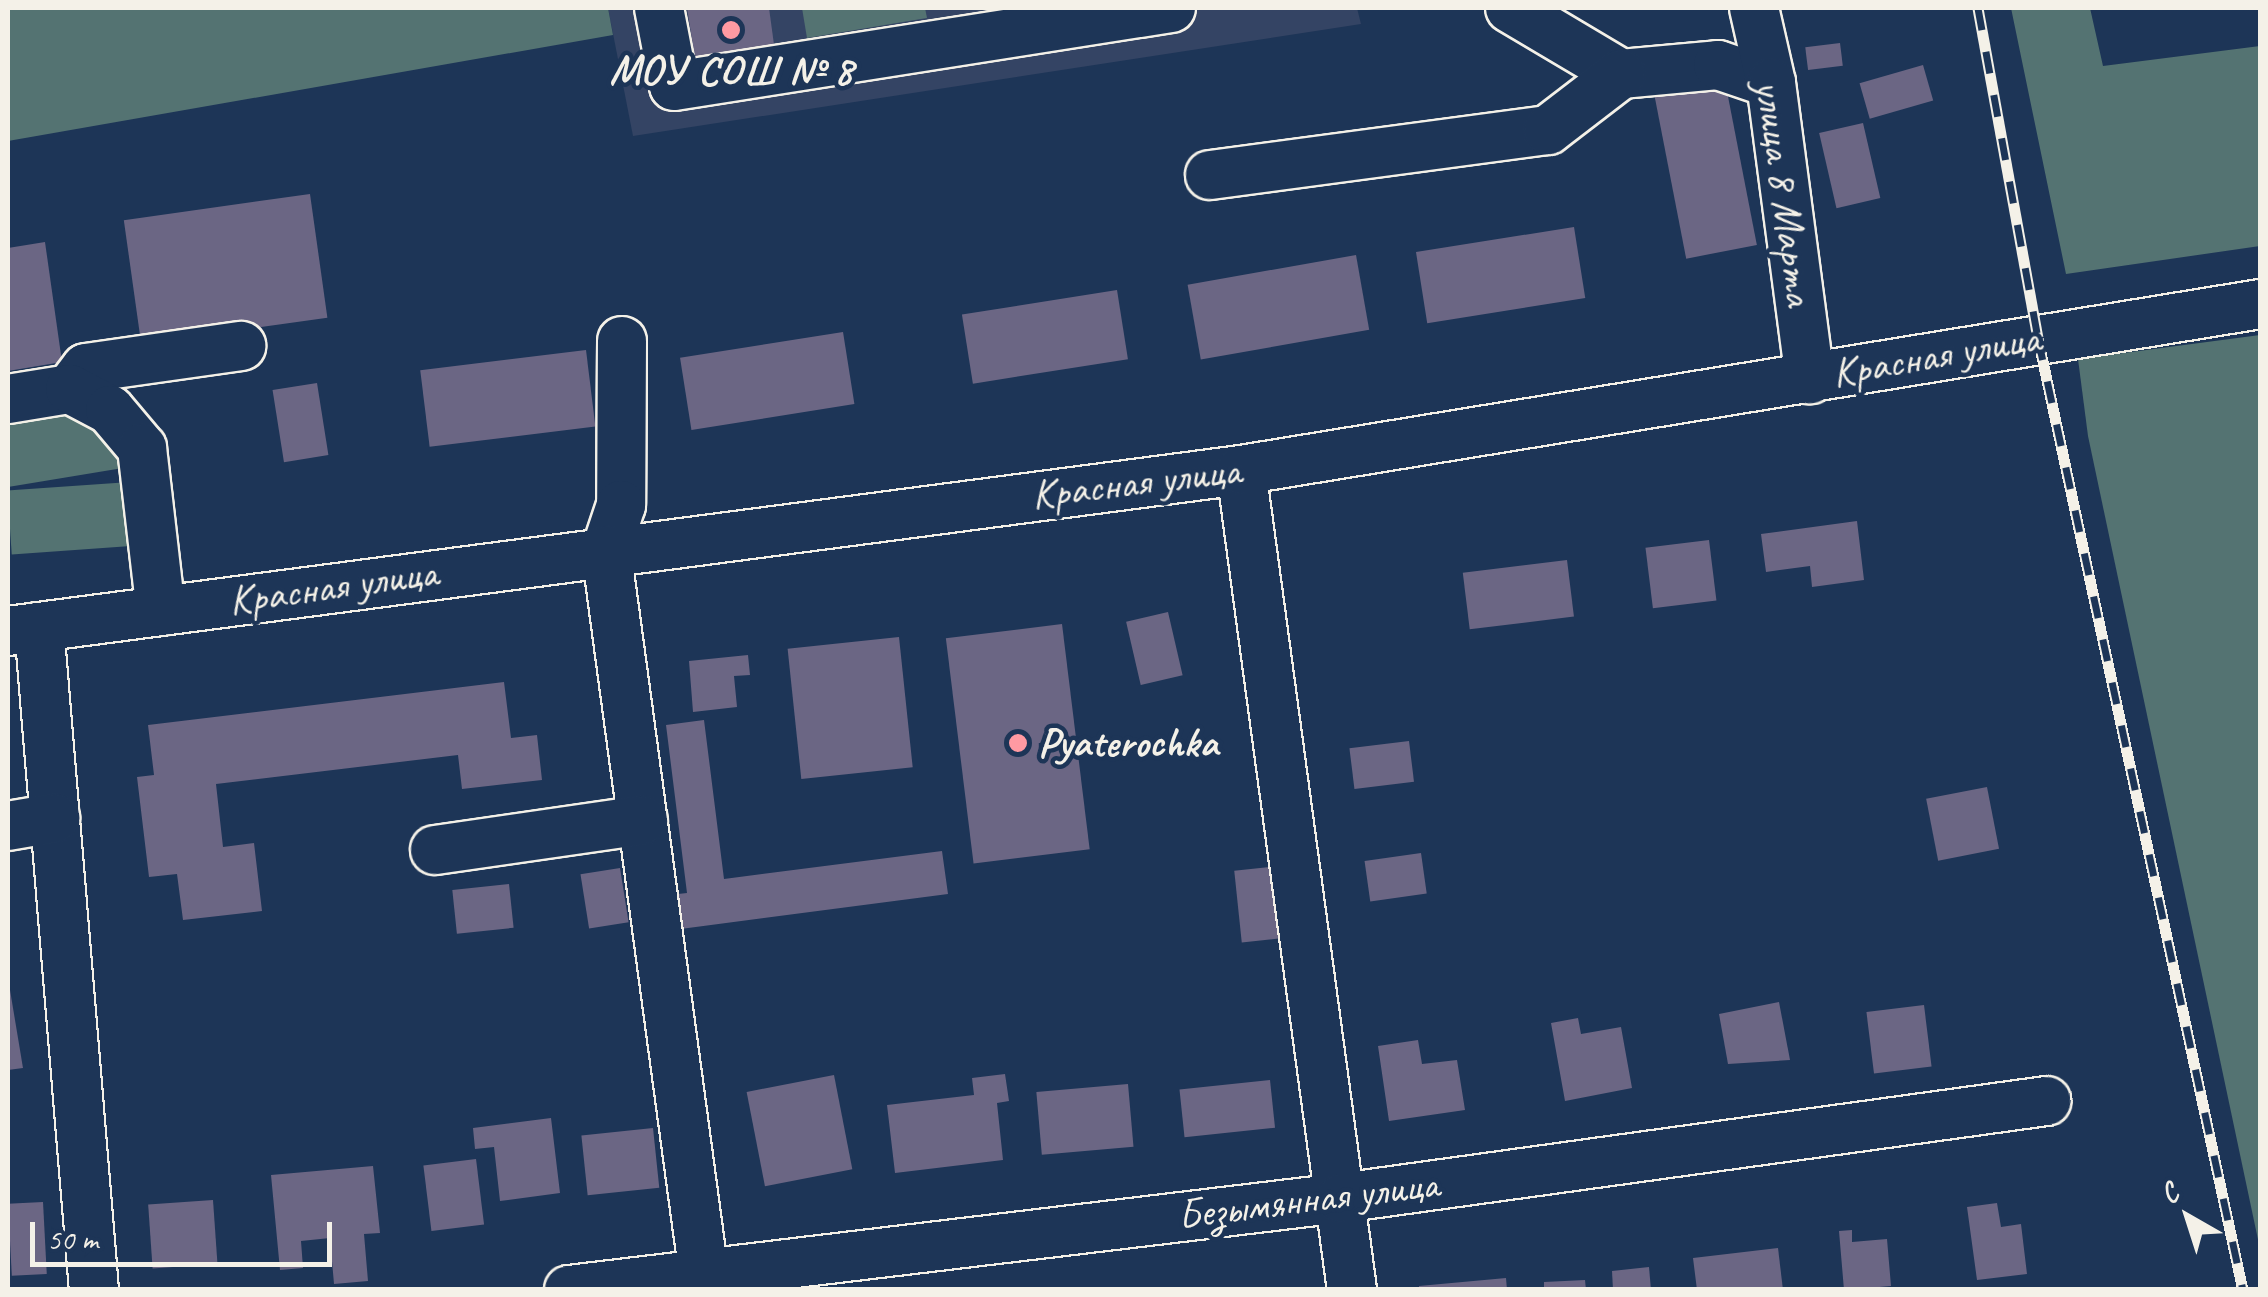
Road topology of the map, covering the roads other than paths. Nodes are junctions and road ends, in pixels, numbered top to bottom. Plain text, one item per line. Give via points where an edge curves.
1 (660, 8) edge
2 (1171, 8) edge
3 (1510, 8) edge
4 (1754, 8) edge
5 (1621, 74) junction
6 (1771, 83) junction
7 (1210, 176) dead end
8 (2260, 304) edge
9 (622, 341) dead end
10 (242, 346) dead end
11 (1810, 378) junction
12 (70, 389) junction
13 (8, 399) edge
14 (1241, 470) junction
15 (606, 550) junction
16 (161, 611) junction
17 (24, 629) edge
18 (55, 818) junction
19 (643, 820) junction
20 (8, 826) edge
21 (435, 850) dead end
22 (2046, 1101) dead end
23 (1341, 1198) junction
24 (705, 1281) edge
25 (94, 1290) edge
26 (569, 1290) edge
27 (1352, 1290) edge

1 - 2 street via 674,86
3 - 5 street
4 - 6 street, улица 8 Марта
5 - 6 street via 1718,65
5 - 7 street via 1548,130
6 - 11 street, улица 8 Марта
8 - 11 street, Красная улица
9 - 15 street via 622,505
10 - 12 street via 86,368
11 - 14 street, Красная улица
12 - 13 street
12 - 16 street via 110,410 142,448
14 - 15 street, Красная улица
14 - 23 street
15 - 16 street, Красная улица
15 - 19 street
16 - 17 street, Красная улица
17 - 18 street
18 - 20 street
18 - 25 street
19 - 21 street
19 - 24 street
22 - 23 street, Безымянная улица
23 - 24 street, Безымянная улица
23 - 27 street
24 - 26 street, Безымянная улица

